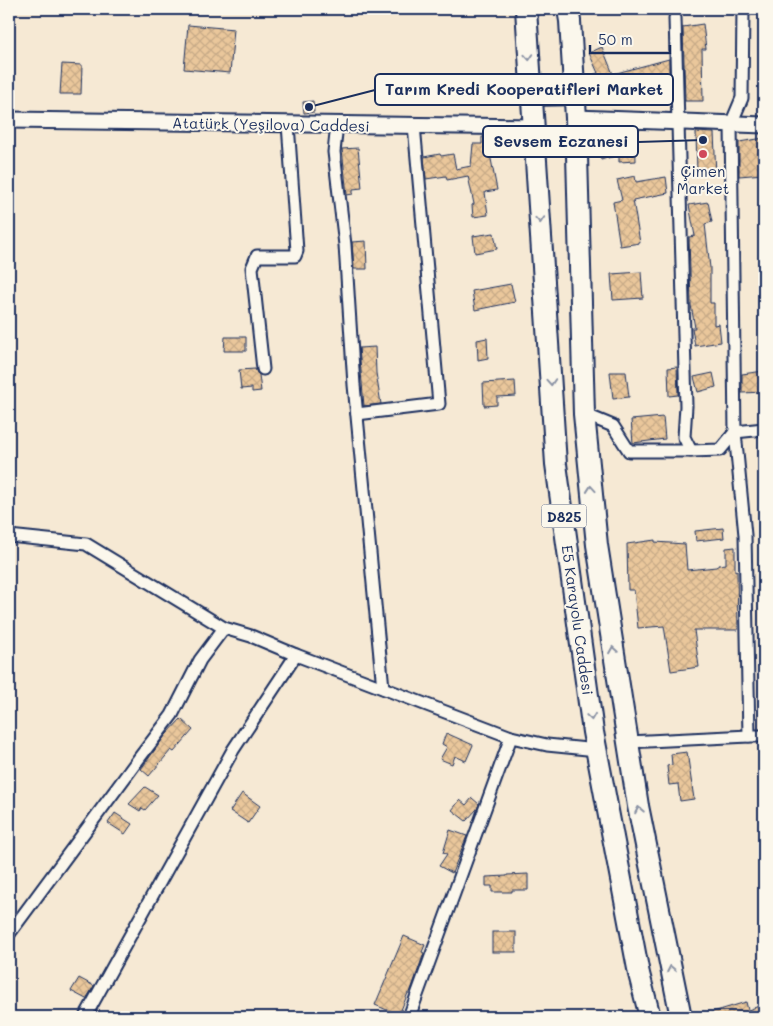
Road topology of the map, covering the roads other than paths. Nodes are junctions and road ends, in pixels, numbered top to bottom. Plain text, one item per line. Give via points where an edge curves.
1 (526, 9) edge
2 (568, 9) edge
3 (742, 9) edge
4 (675, 18) dead end
5 (575, 94) junction
6 (532, 95) junction
7 (576, 118) junction
8 (9, 120) edge
9 (678, 122) junction
10 (288, 124) junction
11 (337, 124) junction
12 (731, 124) junction
13 (414, 125) junction
14 (764, 126) edge
15 (534, 133) junction
16 (577, 138) junction
17 (263, 368) dead end
18 (357, 414) junction
19 (584, 414) junction
20 (764, 429) edge
21 (735, 432) junction
22 (691, 451) junction
23 (9, 536) edge
24 (224, 628) junction
25 (296, 655) junction
26 (383, 688) junction
27 (511, 736) junction
28 (748, 736) junction
29 (764, 736) edge
30 (628, 742) junction
31 (596, 750) junction
32 (9, 934) edge
33 (84, 1017) edge
34 (409, 1017) edge
35 (650, 1017) edge
36 (681, 1017) edge

1 -> 6 highway, E5 Karayolu Caddesi / D825
2 - 5 highway, E5 Karayolu Caddesi / D825
3 - 12 street via 742,98
4 - 9 street
5 - 6 highway
5 - 7 highway, E5 Karayolu Caddesi / D825
6 - 15 highway, E5 Karayolu Caddesi / D825
7 - 9 street
7 - 16 highway, E5 Karayolu Caddesi / D825
8 - 10 street, Atatürk (Yeşilova) Caddesi
9 - 12 street
9 - 22 street via 686,406 684,437
10 - 11 street, Atatürk (Yeşilova) Caddesi
10 - 17 street via 297,251 295,256 257,256 252,268
11 - 13 street, Atatürk (Yeşilova) Caddesi
11 - 18 street via 334,152 345,245
12 - 14 street
12 - 21 street
13 - 15 street, Atatürk (Yeşilova) Caddesi
13 - 18 street via 439,404
15 - 16 highway
15 -> 31 highway, E5 Karayolu Caddesi / D825 via 556,464
16 - 19 highway, E5 Karayolu Caddesi / D825
18 - 26 street
19 - 22 street via 613,426 629,451
30 -> 19 highway, E5 Karayolu Caddesi / D825 via 597,545
20 - 21 street
21 - 22 street via 720,450
21 - 28 street via 746,535
23 - 24 street via 86,544
24 - 25 street
24 - 32 street via 200,660 172,716
25 - 26 street
25 - 33 street via 233,750
26 - 27 street
27 - 31 street via 547,745
27 - 34 street
28 - 29 street
28 - 30 street
36 -> 30 highway, E5 Karayolu Caddesi / D825
31 - 35 highway, E5 Karayolu Caddesi / D825

